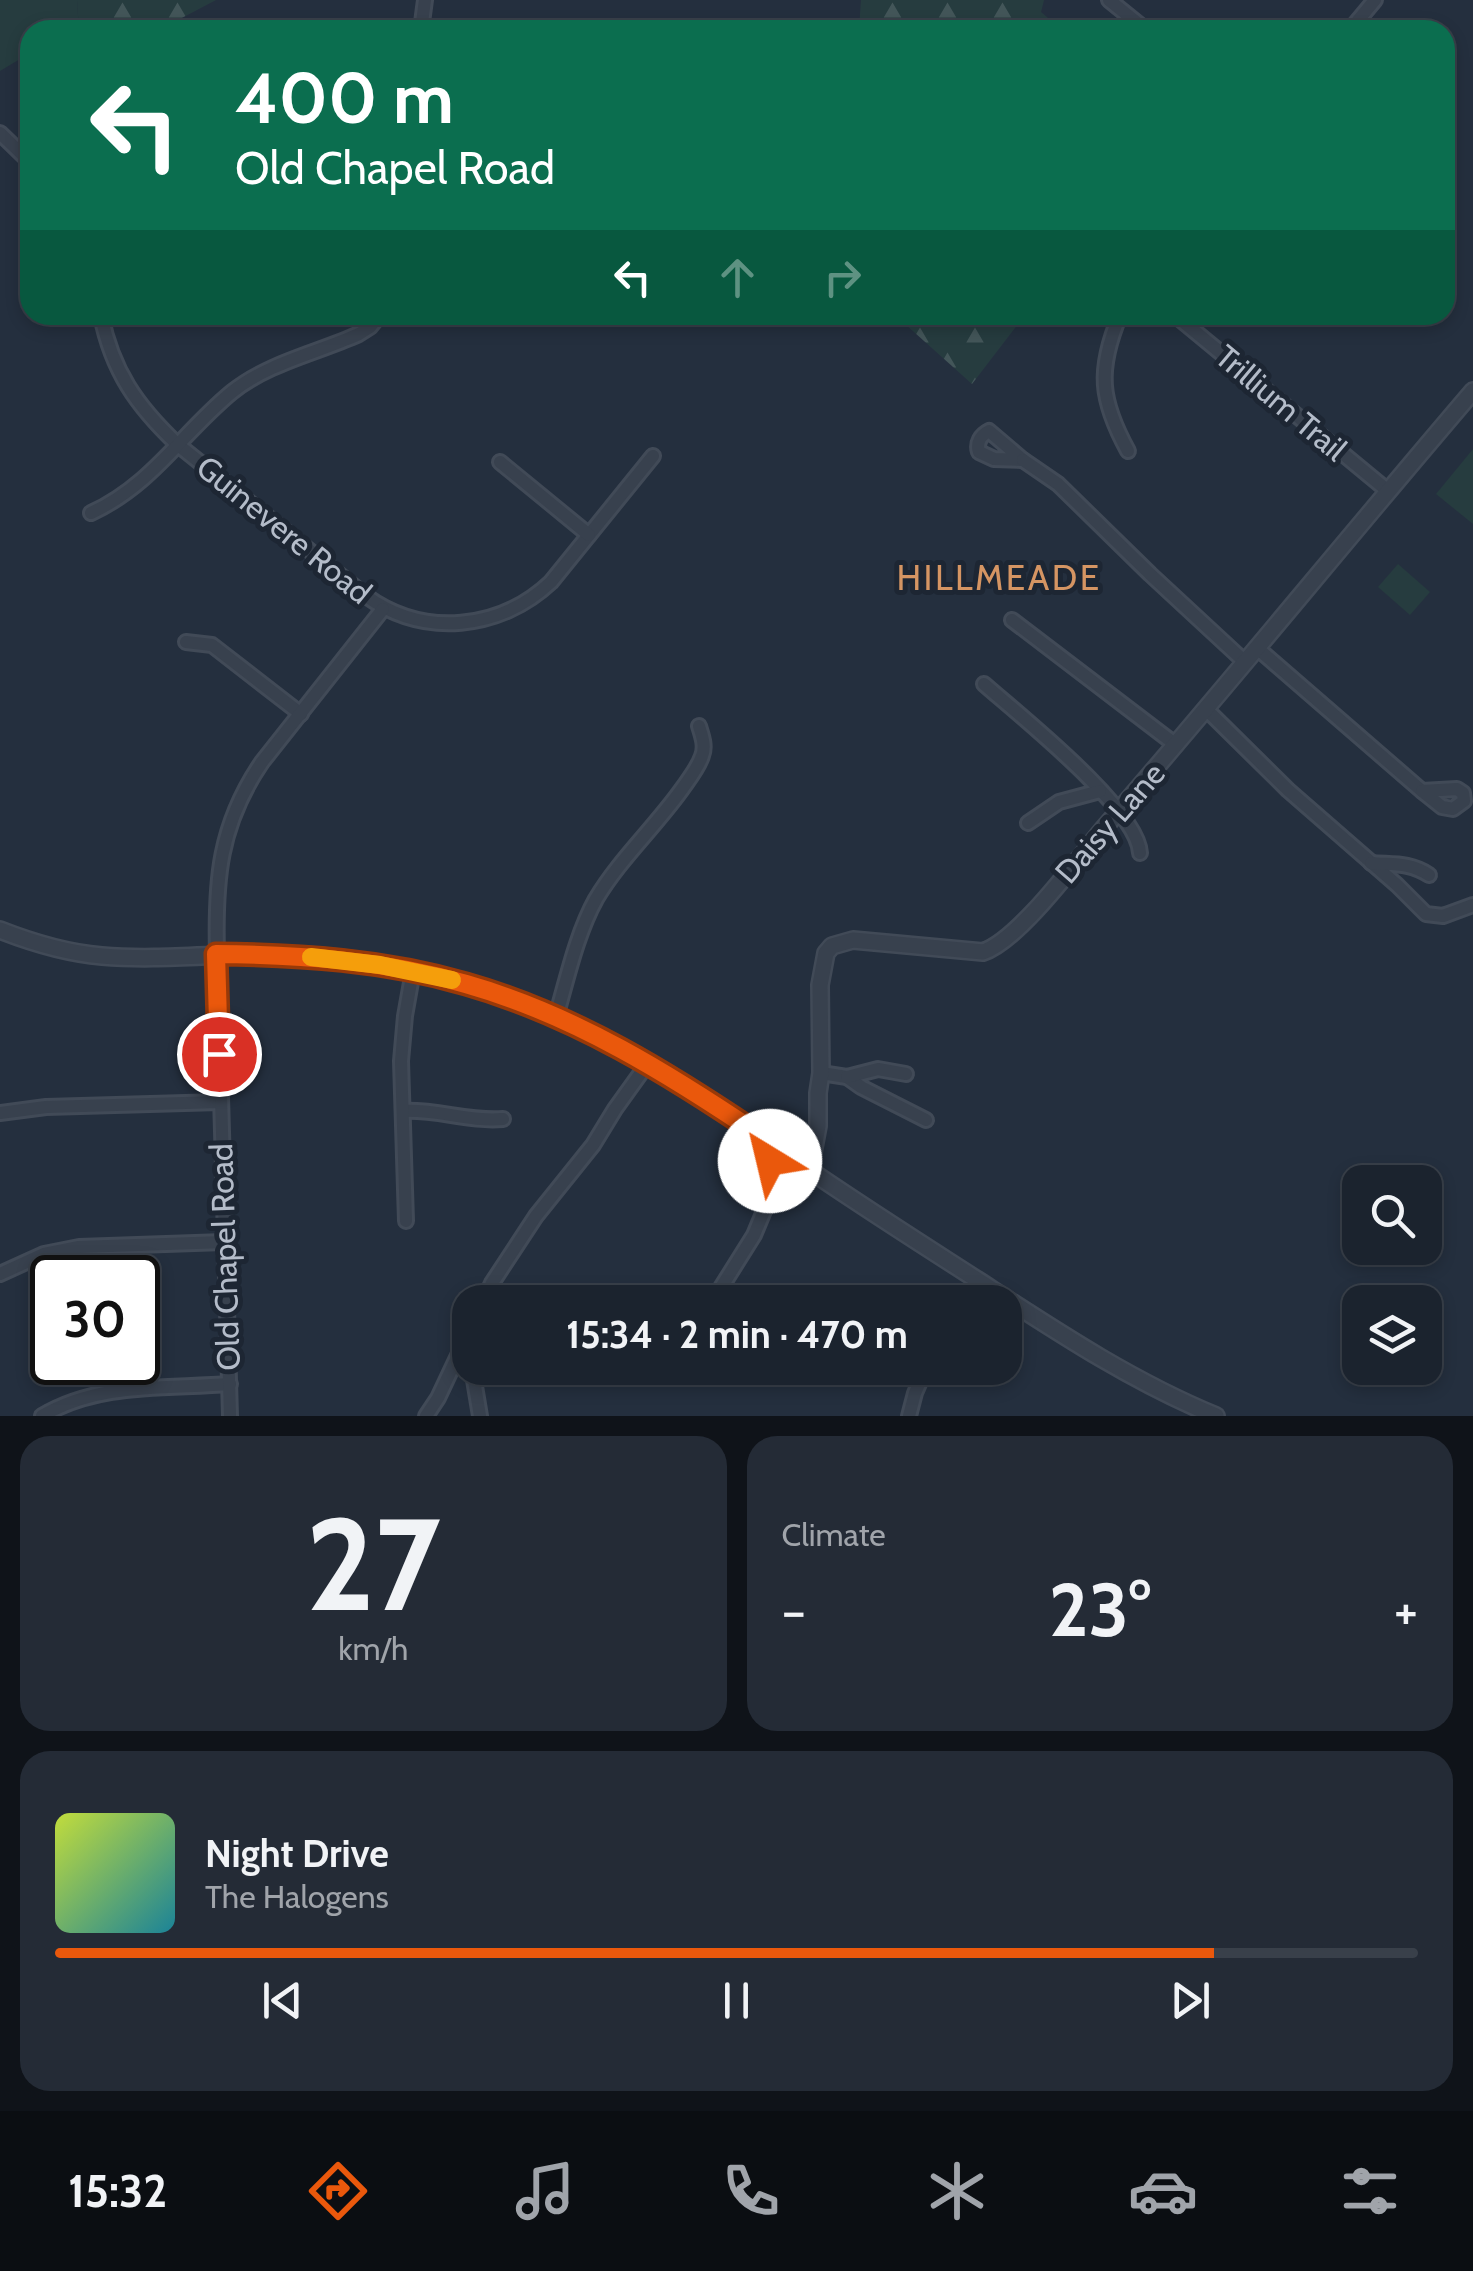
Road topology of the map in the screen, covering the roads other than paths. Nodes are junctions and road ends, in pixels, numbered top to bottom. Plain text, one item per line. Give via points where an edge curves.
1 (1109, 0) edge
2 (1374, 0) edge
3 (1134, 20) edge
4 (1358, 20) edge
5 (0, 133) edge
6 (20, 152) edge
7 (103, 325) edge
8 (372, 325) edge
9 (1116, 325) edge
10 (1187, 325) edge
11 (1473, 392) edge
12 (177, 444) junction
13 (1128, 451) dead end
14 (654, 456) dead end
15 (1023, 460) dead end
16 (500, 462) dead end
17 (1388, 492) junction
18 (91, 512) dead end
19 (588, 536) junction
20 (384, 609) junction
21 (1012, 620) dead end
22 (186, 642) dead end
23 (1257, 648) junction
24 (1245, 662) junction
25 (984, 684) dead end
26 (1206, 710) junction
27 (301, 714) junction
28 (699, 726) dead end
29 (1176, 746) junction
30 (1100, 791) junction
31 (1422, 791) dead end
32 (1119, 812) junction
33 (1028, 823) dead end
34 (1140, 854) dead end
35 (1371, 864) junction
36 (1403, 864) junction
37 (1429, 874) dead end
38 (1397, 885) junction
39 (1473, 905) edge
40 (0, 930) edge
41 (216, 954) junction
42 (413, 971) junction
43 (556, 1016) junction
44 (648, 1064) junction
45 (822, 1074) junction
46 (906, 1074) dead end
47 (848, 1078) junction
48 (220, 1102) junction
49 (403, 1111) junction
50 (0, 1113) edge
51 (504, 1119) dead end
52 (926, 1120) dead end
53 (772, 1145) junction
54 (806, 1168) junction
55 (406, 1221) dead end
56 (224, 1242) junction
57 (0, 1274) edge
58 (492, 1285) edge
59 (723, 1285) edge
60 (985, 1285) edge
61 (1022, 1308) edge
62 (452, 1368) edge
63 (230, 1384) junction
64 (475, 1385) edge
65 (918, 1385) edge
66 (42, 1416) edge
67 (230, 1416) edge
68 (426, 1416) edge
69 (480, 1416) edge
70 (909, 1416) edge
71 (1216, 1416) edge

1 - 3 street
2 - 4 street
5 - 6 street
7 - 12 street, Guinevere Road via 128,390
8 - 12 street via 245,382
9 - 13 street via 1103,382
10 - 17 street, Trillium Trail
11 - 17 street, Daisy Lane
12 - 18 street via 130,491
12 - 20 street, Guinevere Road
14 - 19 street, Guinevere Road
15 - 24 street via 1058,484
16 - 19 street
17 - 23 street, Daisy Lane
19 - 20 street, Guinevere Road via 538,594 498,616 444,624
20 - 27 street, Old Chapel Road
21 - 29 street
22 - 27 street via 212,645
23 - 24 street, Daisy Lane
23 - 31 street
24 - 26 street, Daisy Lane
25 - 30 street
26 - 29 street, Daisy Lane
26 - 35 street
27 - 41 street, Old Chapel Road via 246,786 233,816 218,878
28 - 43 street via 703,755 594,902
29 - 32 street, Daisy Lane
30 - 32 street
30 - 33 street via 1060,802
32 - 34 street
32 - 45 street, Daisy Lane via 994,949 853,940 832,946 820,971
35 - 36 street
35 - 38 street
36 - 37 street
36 - 38 street via 1409,876
38 - 39 street via 1426,914 1444,916
40 - 41 street via 99,956
41 - 42 street via 320,957
41 - 48 street, Old Chapel Road
42 - 43 street
42 - 49 street via 402,1046
43 - 44 street
44 - 53 street
44 - 58 street
45 - 47 street
45 - 54 street, Daisy Lane via 815,1145
46 - 47 street via 878,1069
47 - 52 street
48 - 50 street
48 - 56 street, Old Chapel Road
49 - 51 street
49 - 55 street
53 - 54 street
53 - 59 street via 764,1211
54 - 60 street
56 - 57 street via 79,1246
56 - 63 street, Old Chapel Road
61 - 71 street via 1110,1364
62 - 68 street
63 - 66 street via 126,1388
63 - 67 street, Old Chapel Road
64 - 69 street
65 - 70 street

